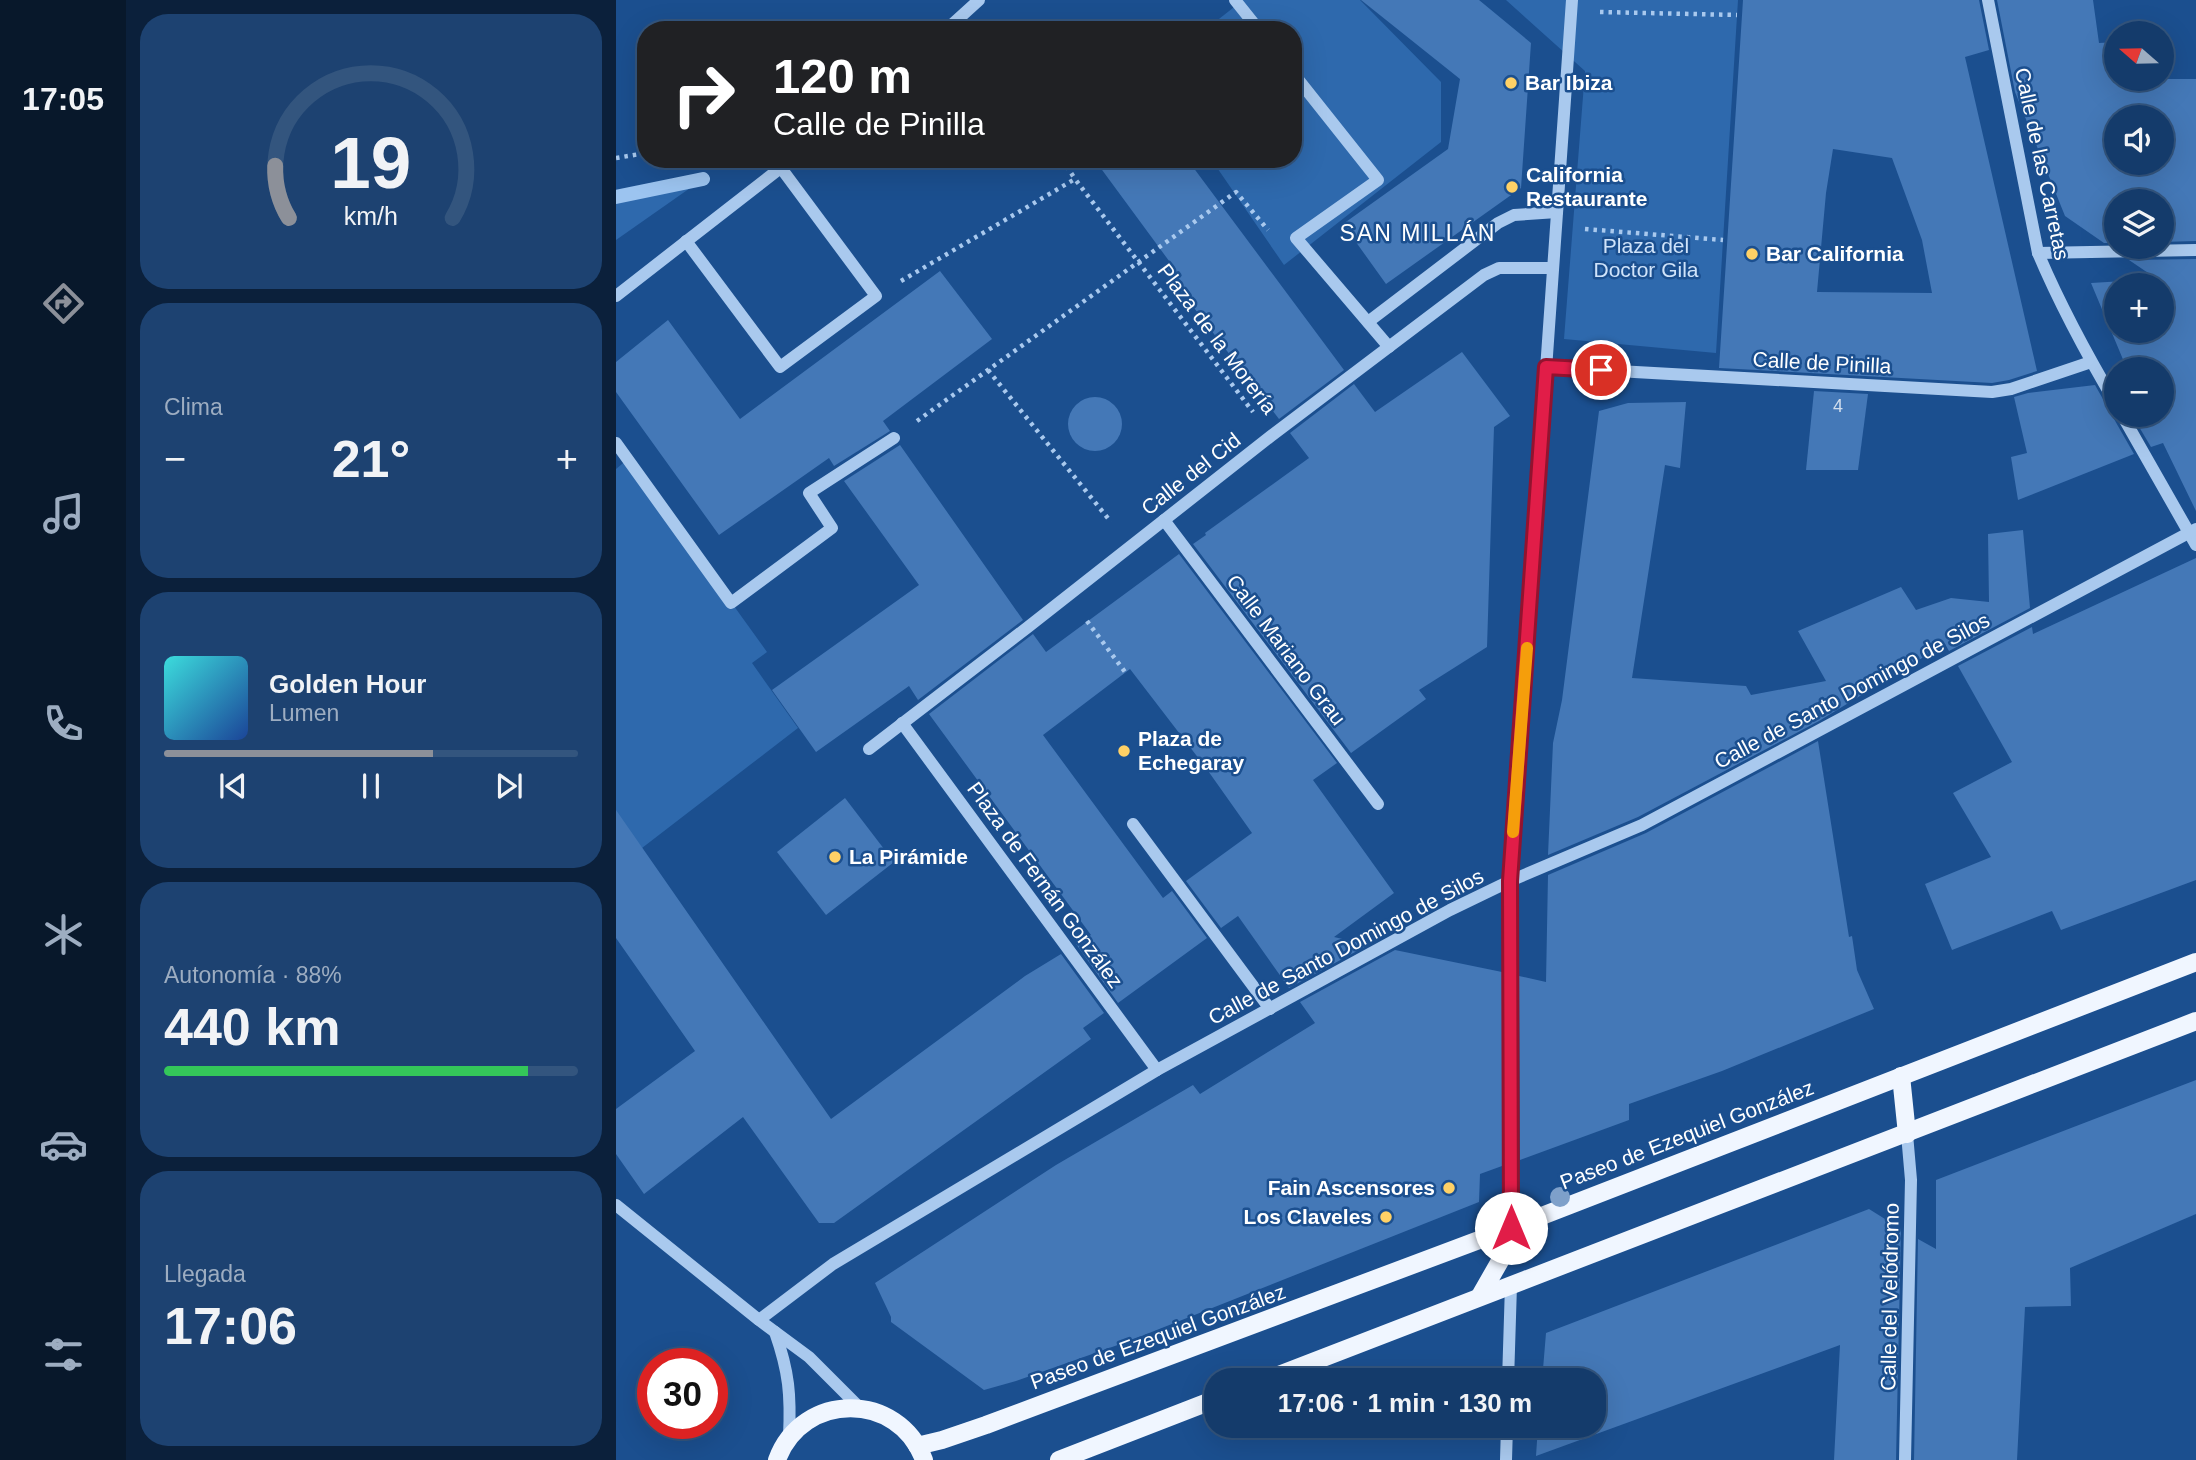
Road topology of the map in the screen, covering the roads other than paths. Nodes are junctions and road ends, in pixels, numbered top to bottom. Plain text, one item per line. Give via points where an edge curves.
1 (979, 0) edge
2 (1235, 0) edge
3 (1988, 0) edge
4 (1572, 6) edge
5 (956, 21) edge
6 (1252, 21) edge
7 (1302, 84) edge
8 (781, 168) joint
9 (1557, 212) junction
10 (686, 241) junction
11 (2196, 250) edge
12 (2038, 253) junction
13 (1553, 268) junction
14 (616, 296) edge
15 (1368, 322) junction
16 (1389, 347) junction
17 (2091, 362) junction
18 (1546, 367) junction
19 (2104, 384) edge
20 (2129, 427) edge
21 (894, 438) road end
22 (616, 443) edge
23 (1164, 520) junction
24 (2193, 531) edge
25 (2196, 545) edge
26 (902, 723) junction
27 (869, 748) dead end
28 (1378, 804) dead end
29 (1133, 824) dead end
30 (1510, 881) junction
31 (2196, 962) edge
32 (1270, 1009) junction
33 (2196, 1021) edge
34 (1157, 1070) junction
35 (1900, 1076) junction
36 (1907, 1134) junction
37 (616, 1205) edge
38 (1511, 1228) junction
39 (1511, 1284) junction
40 (1480, 1296) junction
41 (759, 1320) junction
42 (775, 1332) junction
43 (1296, 1368) edge
44 (1508, 1368) edge
45 (1204, 1404) edge
46 (860, 1408) junction
47 (789, 1437) junction
48 (1507, 1438) edge
49 (921, 1453) edge
50 (777, 1460) edge
51 (1059, 1460) edge
52 (1506, 1460) edge
53 (1905, 1460) edge

1 - 5 street
2 - 6 street
3 - 12 street, Calle de las Carretas
4 - 9 street
7 - 15 street via 1378,180 1296,238
8 - 10 street
8 - 10 street via 876,296 780,368
9 - 13 street
9 - 15 street via 1514,215 1498,222
10 - 14 street
11 - 12 street
12 - 17 street, Calle de las Carretas
13 - 16 street, Calle del Cid via 1499,268 1484,275
13 - 18 street
15 - 16 street
16 - 23 street, Calle del Cid
17 - 18 street, Calle de Pinilla via 1992,392
17 - 19 street, Calle de las Carretas
18 - 30 street
20 - 24 street
21 - 22 street via 809,493 832,528 731,603
23 - 26 street, Calle del Cid
23 - 28 street, Calle Mariano Grau
24 - 25 street
24 - 30 street, Calle de Santo Domingo de Silos via 1642,825
26 - 27 street, Calle del Cid
26 - 34 street, Plaza de Fernán González
29 - 32 street
30 - 32 street, Calle de Santo Domingo de Silos
30 - 38 street
31 - 35 main road, Paseo de Ezequiel González
32 - 34 street, Calle de Santo Domingo de Silos
33 - 36 main road
34 - 41 street, Calle de Santo Domingo de Silos via 833,1264
35 - 36 main road
35 - 38 main road, Paseo de Ezequiel González
36 - 39 main road
36 - 53 street, Calle del Velódromo via 1911,1180
37 - 41 street
38 - 39 main road
38 - 40 main road via 1500,1261
38 - 49 main road, Paseo de Ezequiel González via 942,1440
39 - 40 main road
39 - 44 street
40 - 43 main road
41 - 42 street
42 - 46 street via 809,1357
42 - 47 street via 791,1398
45 - 51 main road
46 - 47 main road via 822,1413
46 - 49 main road via 898,1423
47 - 50 main road
48 - 52 street

